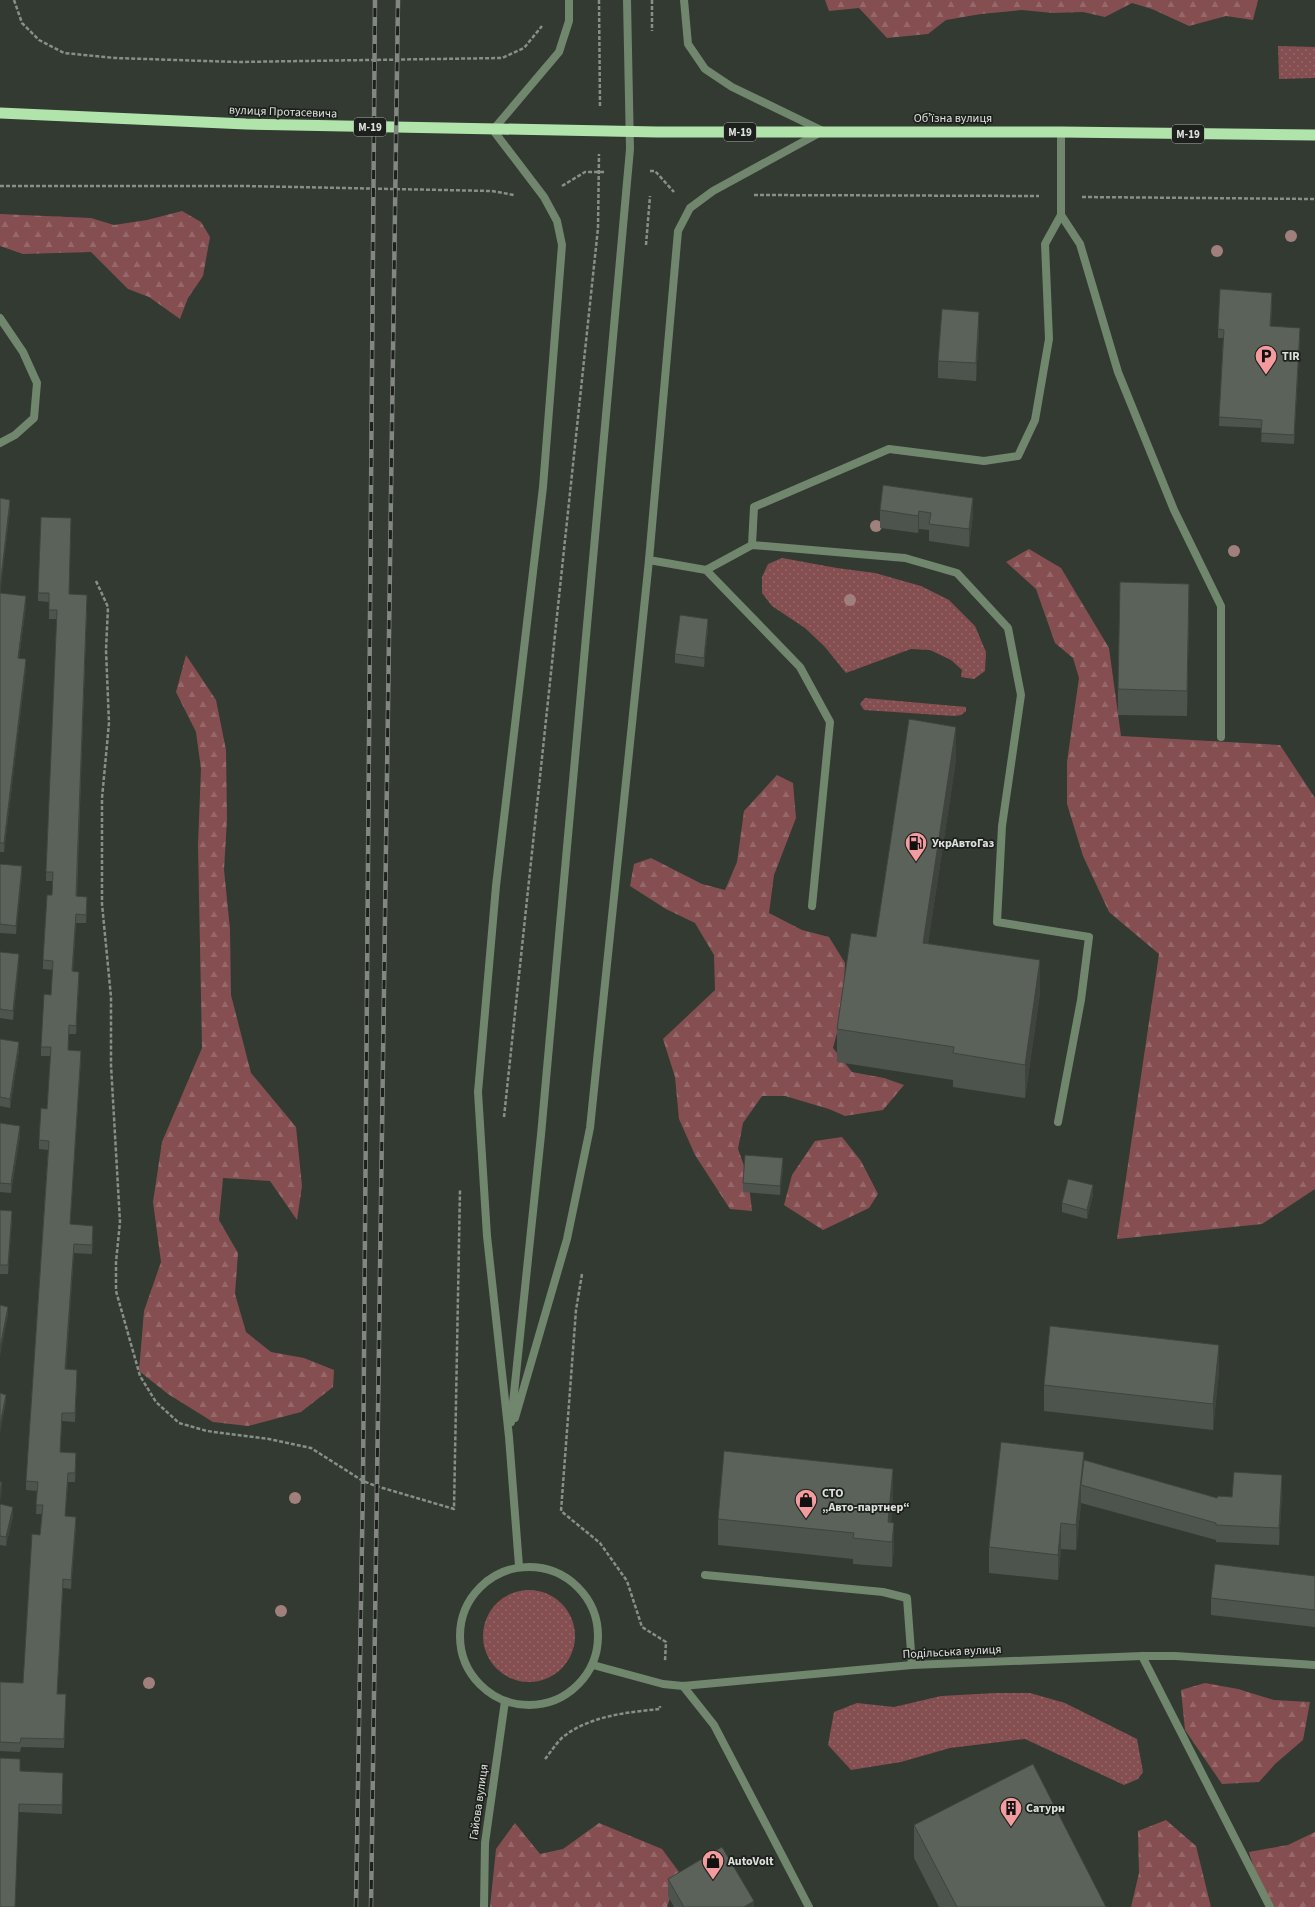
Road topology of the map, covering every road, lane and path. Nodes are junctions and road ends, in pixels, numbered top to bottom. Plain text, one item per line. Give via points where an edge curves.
1 (14, 0) edge
2 (569, 0) edge
3 (599, 0) edge
4 (627, 0) edge
5 (684, 0) edge
6 (543, 25) dead end
7 (600, 111) dead end
8 (0, 113) edge
9 (493, 130) junction
10 (590, 130) joint
11 (824, 131) junction
12 (1061, 132) junction
13 (1315, 135) edge
14 (599, 150) dead end
15 (585, 172) dead end
16 (596, 172) dead end
17 (0, 186) edge
18 (492, 191) dead end
19 (746, 195) dead end
20 (1061, 196) junction
21 (1315, 199) edge
22 (1061, 214) junction
23 (0, 318) edge
24 (0, 443) edge
25 (752, 545) junction
26 (649, 560) junction
27 (706, 570) junction
28 (96, 580) dead end
29 (1221, 737) dead end
30 (812, 906) dead end
31 (1058, 1122) dead end
32 (503, 1124) dead end
33 (460, 1181) dead end
34 (583, 1272) dead end
35 (509, 1437) junction
36 (519, 1566) junction
37 (704, 1575) dead end
38 (1142, 1656) junction
39 (592, 1664) junction
40 (912, 1665) junction
41 (1315, 1665) edge
42 (663, 1684) junction
43 (683, 1686) junction
44 (505, 1701) junction
45 (546, 1759) dead end
46 (484, 1907) edge
47 (809, 1907) edge
48 (1270, 1907) edge

1 - 6 path via 22,23 39,40 64,52 115,58 237,62 502,58 524,48
2 - 9 street via 569,22 559,52
3 - 7 path
4 - 35 street via 630,149 541,1135
5 - 11 street via 688,44 705,69 732,87
8 - 9 highway, вулиця Протасевича / М-19 via 246,124
9 - 10 highway, вулиця Протасевича / М-19
9 - 35 street via 544,197 557,220 562,244 543,487 496,886 478,1092 487,1236
10 - 11 highway, Обʼїзна вулиця / М-19
11 - 12 highway, Обʼїзна вулиця / М-19
11 - 26 street via 713,191 690,208 678,231
12 - 13 highway, Обʼїзна вулиця / М-19
12 - 20 street
14 - 32 path via 598,228
15 - 16 path
17 - 18 path via 246,186
19 - 20 path
20 - 21 path
20 - 22 street
22 - 25 street via 1045,244 1049,339 1035,420 1018,456 984,461 889,449 754,507
22 - 29 street via 1080,244 1118,372 1174,510 1221,606
23 - 24 street via 23,352 37,383 34,418 15,435
25 - 27 street
25 - 31 street via 905,558 957,573 1008,628 1022,695 1002,826 997,922 1089,937 1081,1000
26 - 27 street
26 - 35 street via 590,1128 567,1239
27 - 30 street via 800,667 830,722
28 - 33 path via 108,607 106,650 109,723 102,798 102,904 111,997 111,1065 120,1222 116,1291 140,1376 156,1402 179,1423 207,1431 269,1439 310,1448 351,1474 376,1486 454,1509
34 - 42 path via 576,1310 561,1511 600,1542 627,1581 642,1627 666,1642
35 - 36 street
36 - 39 street via 540,1567 560,1574 578,1586 591,1603 597,1623 598,1644
36 - 44 street via 497,1573 479,1587 466,1605 459,1628 461,1651 470,1672 484,1690
37 - 40 street via 883,1592 908,1598
38 - 40 street, Подільська вулиця
38 - 41 street, Подільська вулиця
38 - 48 street
39 - 42 street, Подільська вулиця
39 - 44 street via 581,1683 565,1696 545,1704 525,1706
40 - 43 street, Подільська вулиця
42 - 43 street, Подільська вулиця
42 - 45 path via 660,1708 596,1720 581,1726 562,1738
43 - 47 street via 714,1725
44 - 46 street, Гайова вулиця via 485,1842

